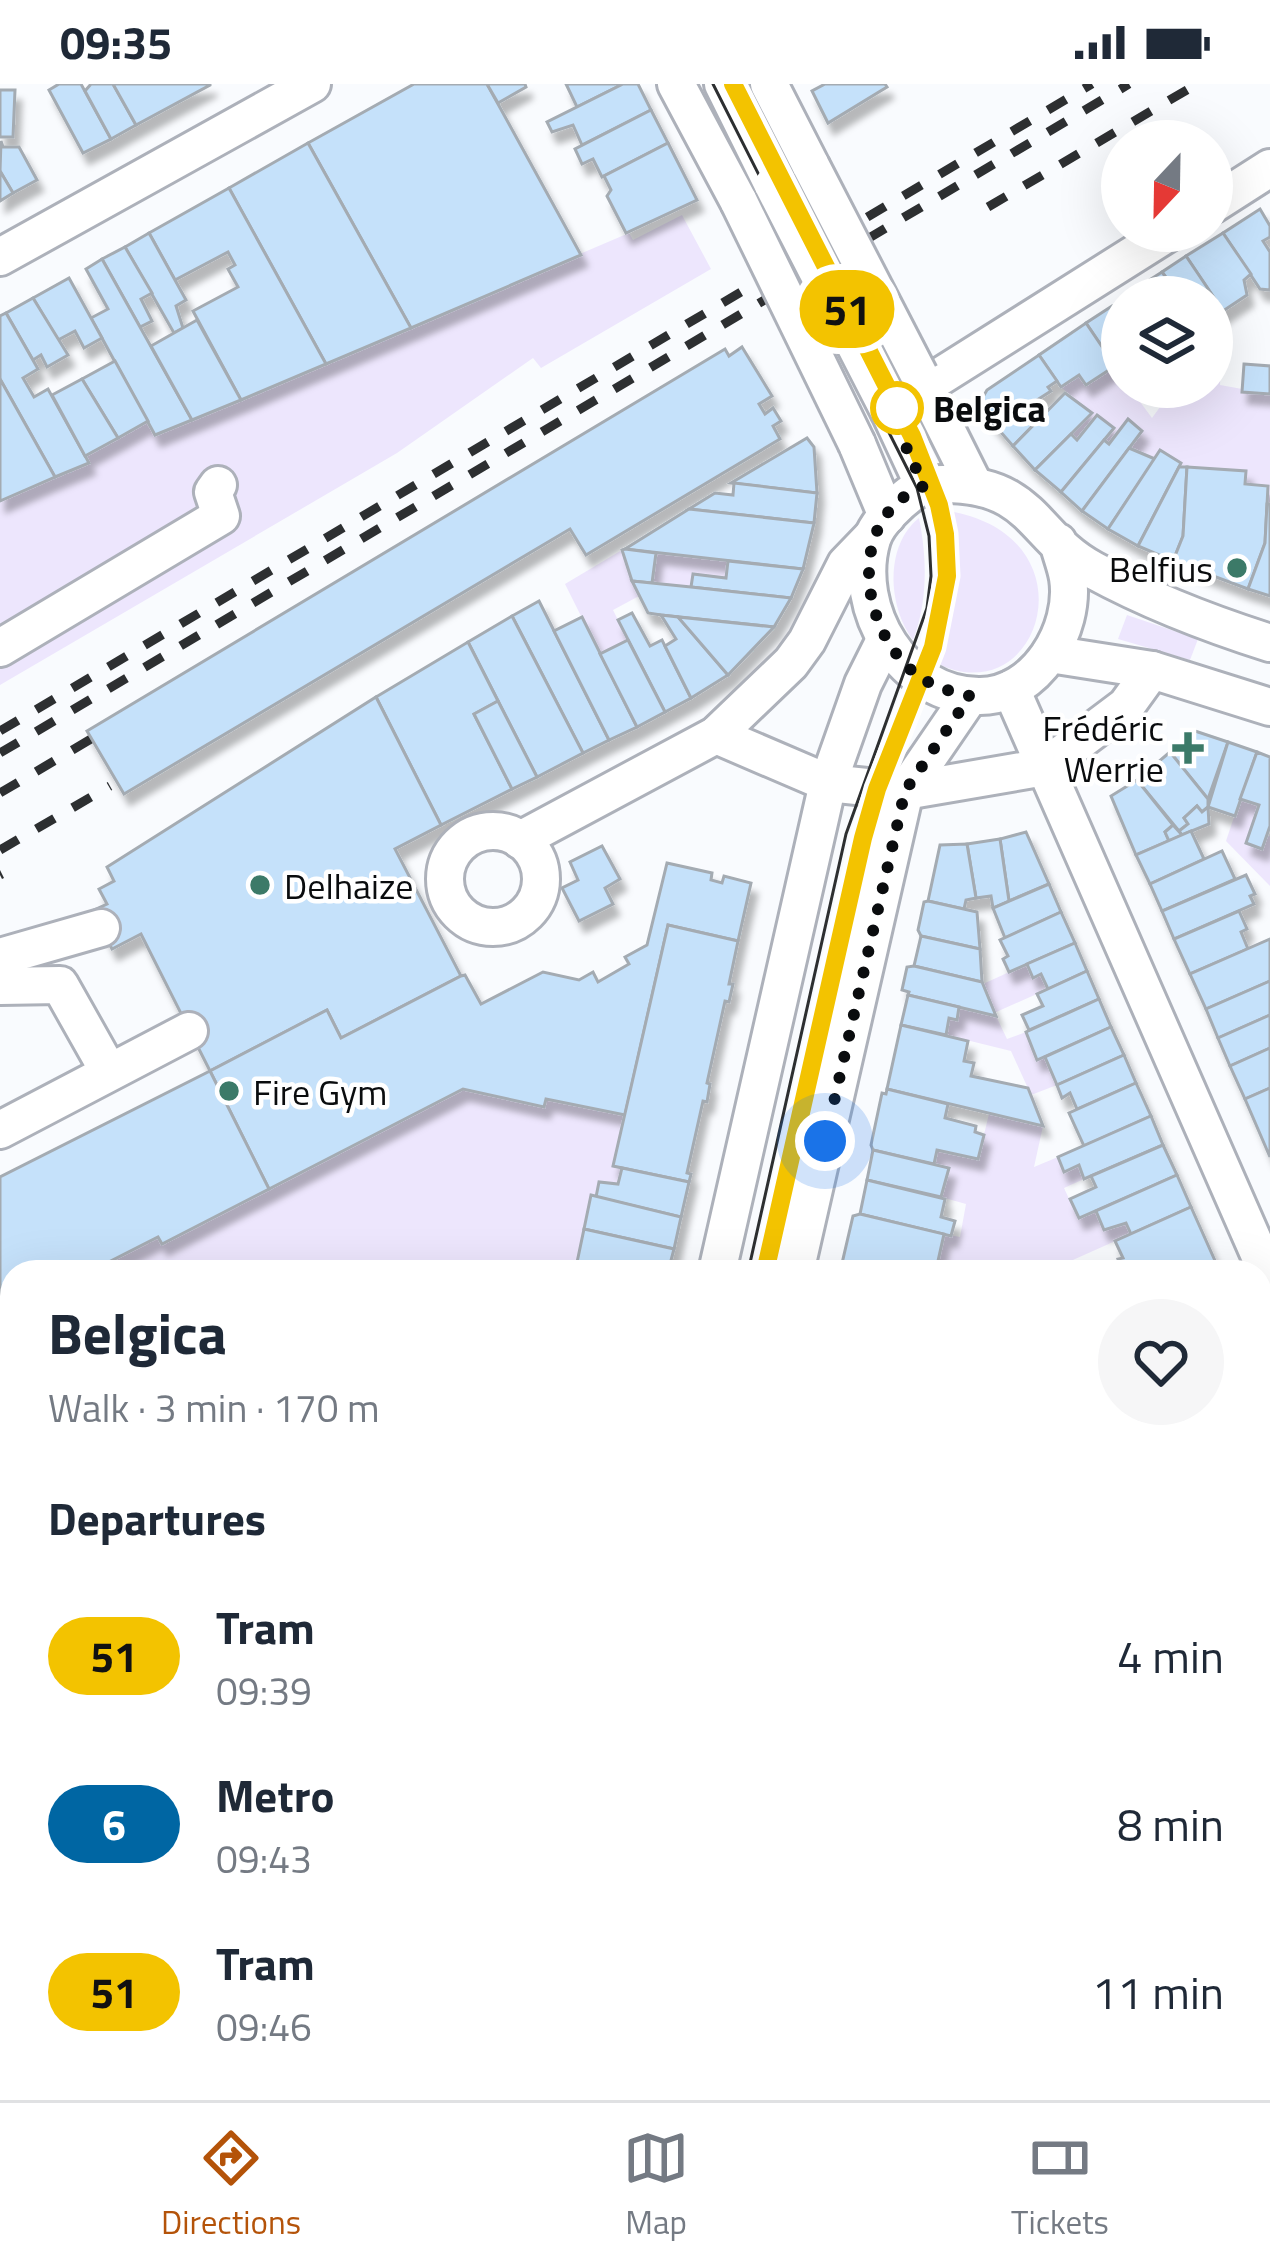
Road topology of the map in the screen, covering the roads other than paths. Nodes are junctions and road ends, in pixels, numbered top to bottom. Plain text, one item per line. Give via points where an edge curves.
1 (310, 84) edge
2 (676, 84) edge
3 (723, 84) edge
4 (769, 84) edge
5 (1270, 168) edge
6 (1233, 192) edge
7 (1137, 252) edge
8 (0, 256) edge
9 (922, 381) junction
10 (218, 484) dead end
11 (974, 484) junction
12 (924, 486) junction
13 (880, 527) junction
14 (1058, 542) junction
15 (886, 640) junction
16 (1270, 644) edge
17 (0, 648) edge
18 (1050, 655) junction
19 (1152, 670) junction
20 (1011, 689) junction
21 (970, 696) junction
22 (1270, 707) edge
23 (716, 735) junction
24 (1045, 767) junction
25 (828, 783) junction
26 (905, 791) junction
27 (520, 840) junction
28 (101, 928) dead end
29 (0, 957) edge
30 (0, 986) edge
31 (190, 1031) dead end
32 (109, 1072) junction
33 (0, 1130) edge
34 (720, 1260) edge
35 (798, 1260) edge
36 (1261, 1260) edge

1 - 8 street
2 - 13 street, bridge via 857,444
3 - 12 street, bridge
4 - 9 street, bridge
5 - 6 street
7 - 9 street
9 - 11 street
10 - 17 street via 221,516
11 - 12 street
11 - 14 street via 1032,514
12 - 13 street
13 - 15 street via 869,587
13 - 23 street via 846,564 791,663
14 - 16 street via 1088,568
14 - 18 street via 1069,580 1066,619
15 - 21 street via 920,677
15 - 25 street
18 - 19 street
18 - 20 street
19 - 22 street
19 - 24 street via 1126,706
20 - 21 street
20 - 24 street
21 - 26 street
23 - 25 street
23 - 27 street
24 - 26 street
24 - 36 street
25 - 26 street
25 - 34 street
26 - 35 street
27 - 27 street via 489,831 442,843 452,905 478,924 511,923 535,902 540,868
28 - 29 street
30 - 32 street via 60,986
31 - 32 street
32 - 33 street

